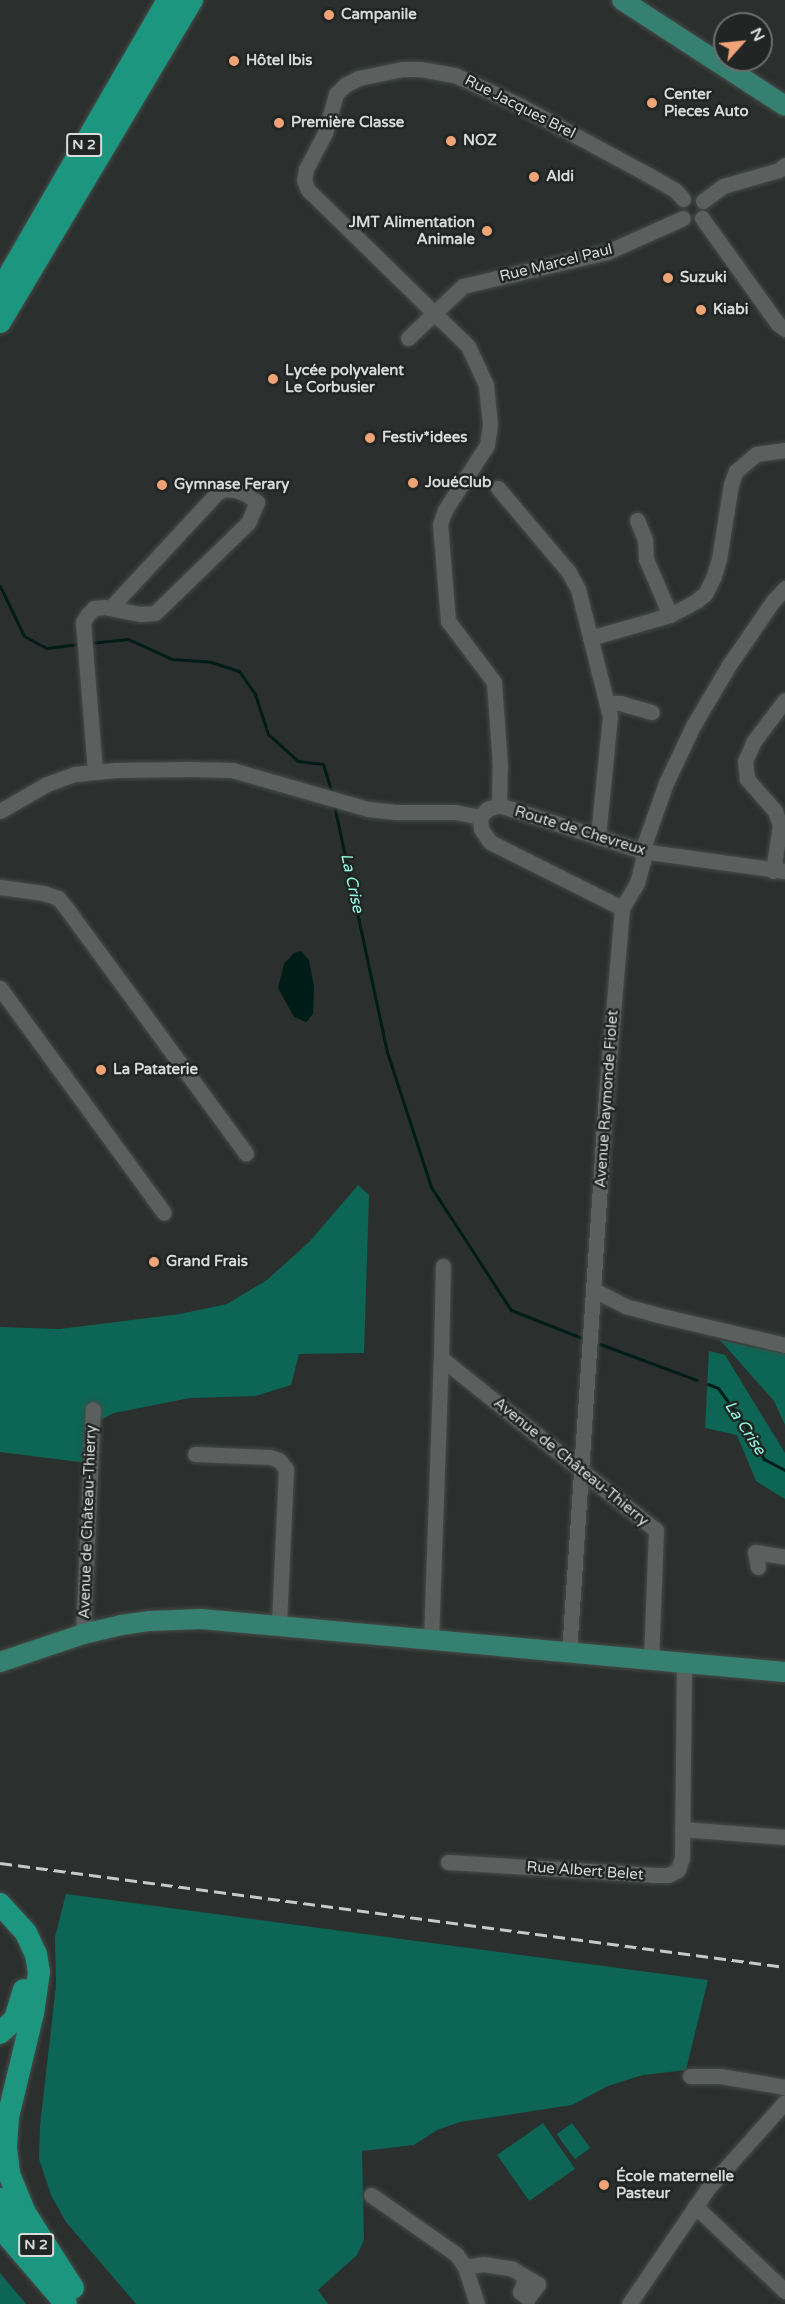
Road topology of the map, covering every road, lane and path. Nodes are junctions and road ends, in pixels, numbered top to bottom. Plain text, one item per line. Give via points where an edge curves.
1 (168, 0) edge
2 (192, 0) edge
3 (622, 0) edge
4 (694, 46) junction
5 (785, 106) edge
6 (785, 116) edge
7 (785, 165) edge
8 (683, 200) junction
9 (703, 201) junction
10 (683, 218) junction
11 (702, 218) junction
12 (0, 291) edge
13 (434, 311) junction
14 (0, 322) edge
15 (785, 329) edge
16 (408, 338) dead end
17 (785, 450) edge
18 (498, 488) dead end
19 (637, 520) dead end
20 (785, 588) edge
21 (110, 608) junction
22 (670, 615) junction
23 (590, 638) junction
24 (785, 700) edge
25 (608, 704) junction
26 (652, 712) dead end
27 (95, 771) junction
28 (22, 800) junction
29 (499, 805) junction
30 (0, 811) edge
31 (780, 811) edge
32 (480, 817) junction
33 (0, 824) edge
34 (598, 837) junction
35 (642, 851) junction
36 (779, 871) edge
37 (2, 885) edge
38 (622, 908) junction
39 (0, 988) edge
40 (246, 1154) dead end
41 (164, 1213) dead end
42 (443, 1266) dead end
43 (594, 1290) junction
44 (625, 1306) junction
45 (594, 1310) junction
46 (785, 1345) edge
47 (441, 1358) junction
48 (93, 1409) dead end
49 (195, 1454) dead end
50 (580, 1470) junction
51 (785, 1557) edge
52 (758, 1567) dead end
53 (279, 1626) junction
54 (83, 1634) junction
55 (431, 1640) junction
56 (569, 1653) junction
57 (651, 1660) junction
58 (0, 1662) edge
59 (684, 1664) junction
60 (785, 1672) edge
61 (682, 1829) junction
62 (785, 1837) edge
63 (448, 1862) dead end
64 (0, 1904) edge
65 (0, 1918) edge
66 (0, 2033) edge
67 (690, 2076) dead end
68 (785, 2087) edge
69 (785, 2102) edge
70 (371, 2195) dead end
71 (0, 2199) edge
72 (695, 2206) junction
73 (1, 2228) edge
74 (465, 2268) junction
75 (526, 2277) dead end
76 (785, 2291) edge
77 (75, 2299) edge
78 (477, 2304) edge
79 (630, 2304) edge

1 - 12 highway, N 2
2 - 14 highway, N 2
3 - 4 main road
4 - 5 main road
4 - 6 street
7 - 9 street via 723,186
8 - 9 street via 696,196
8 - 10 street
8 - 13 street, Rue Jacques Brel via 675,190 647,174 455,75 403,69 359,78 336,94 325,133 304,180 308,190
9 - 11 street via 706,209
10 - 11 street via 693,222
10 - 13 street, Rue Marcel Paul via 608,252 463,286
11 - 15 street
13 - 16 street, Rue Marcel Paul
13 - 29 street via 468,346 486,385 490,405 487,444 440,524 448,621 494,682
17 - 22 street via 756,454 736,471 714,576 705,594
18 - 23 street via 568,571 578,589
19 - 22 street via 645,540 646,559
20 - 35 street, Avenue Raymonde Fiolet via 729,664 693,726 666,783
21 - 21 street via 140,614 161,609 248,523 257,502 235,490 217,492
21 - 27 street via 94,608 83,622
22 - 23 street
23 - 25 street
24 - 31 street via 754,741 745,761 747,779
25 - 26 street via 620,703
25 - 34 street via 610,735
27 - 28 street via 55,781
27 - 32 street via 232,770 291,784 345,803 396,812 455,812
28 - 30 street
28 - 33 street
29 - 32 street, Route de Chevreux via 487,809
29 - 34 street, Route de Chevreux
31 - 36 street
32 - 38 street via 481,829 490,842
34 - 35 street, Route de Chevreux
35 - 36 street, Route de Chevreux
35 - 38 street, Avenue Raymonde Fiolet via 637,883
37 - 40 street via 58,898
38 - 43 street, Avenue Raymonde Fiolet
39 - 41 street
42 - 47 street
43 - 44 street
43 - 45 street, Avenue Raymonde Fiolet
44 - 45 street
44 - 46 street
45 - 50 street, Avenue Raymonde Fiolet
47 - 50 street, Avenue de Château-Thierry
47 - 55 street
48 - 54 street, Avenue de Château-Thierry
49 - 53 street via 270,1457 286,1469
50 - 56 street, Avenue Raymonde Fiolet
50 - 57 street, Avenue de Château-Thierry via 656,1530
51 - 52 street via 755,1552
53 - 54 main road, Avenue de Château-Thierry via 176,1619
53 - 55 main road, Avenue de Château-Thierry
54 - 58 main road, Avenue de Château-Thierry
55 - 56 main road, Avenue de Château-Thierry
56 - 57 main road, Avenue de Château-Thierry
57 - 59 main road, Avenue de Château-Thierry
59 - 60 main road, Avenue de Château-Thierry
59 - 61 street, Rue Albert Belet
61 - 62 street
61 - 63 street, Rue Albert Belet via 681,1866 668,1875
64 - 77 highway via 26,1933 39,1972 8,2118 9,2174 25,2213
65 - 66 highway via 20,1947 26,1970 18,2013
67 - 68 street via 720,2076
69 - 72 street
70 - 74 street via 456,2254
71 - 77 highway, N 2
72 - 76 street
72 - 79 street
73 - 77 highway, N 2
74 - 75 street via 483,2264 513,2269
74 - 78 street

